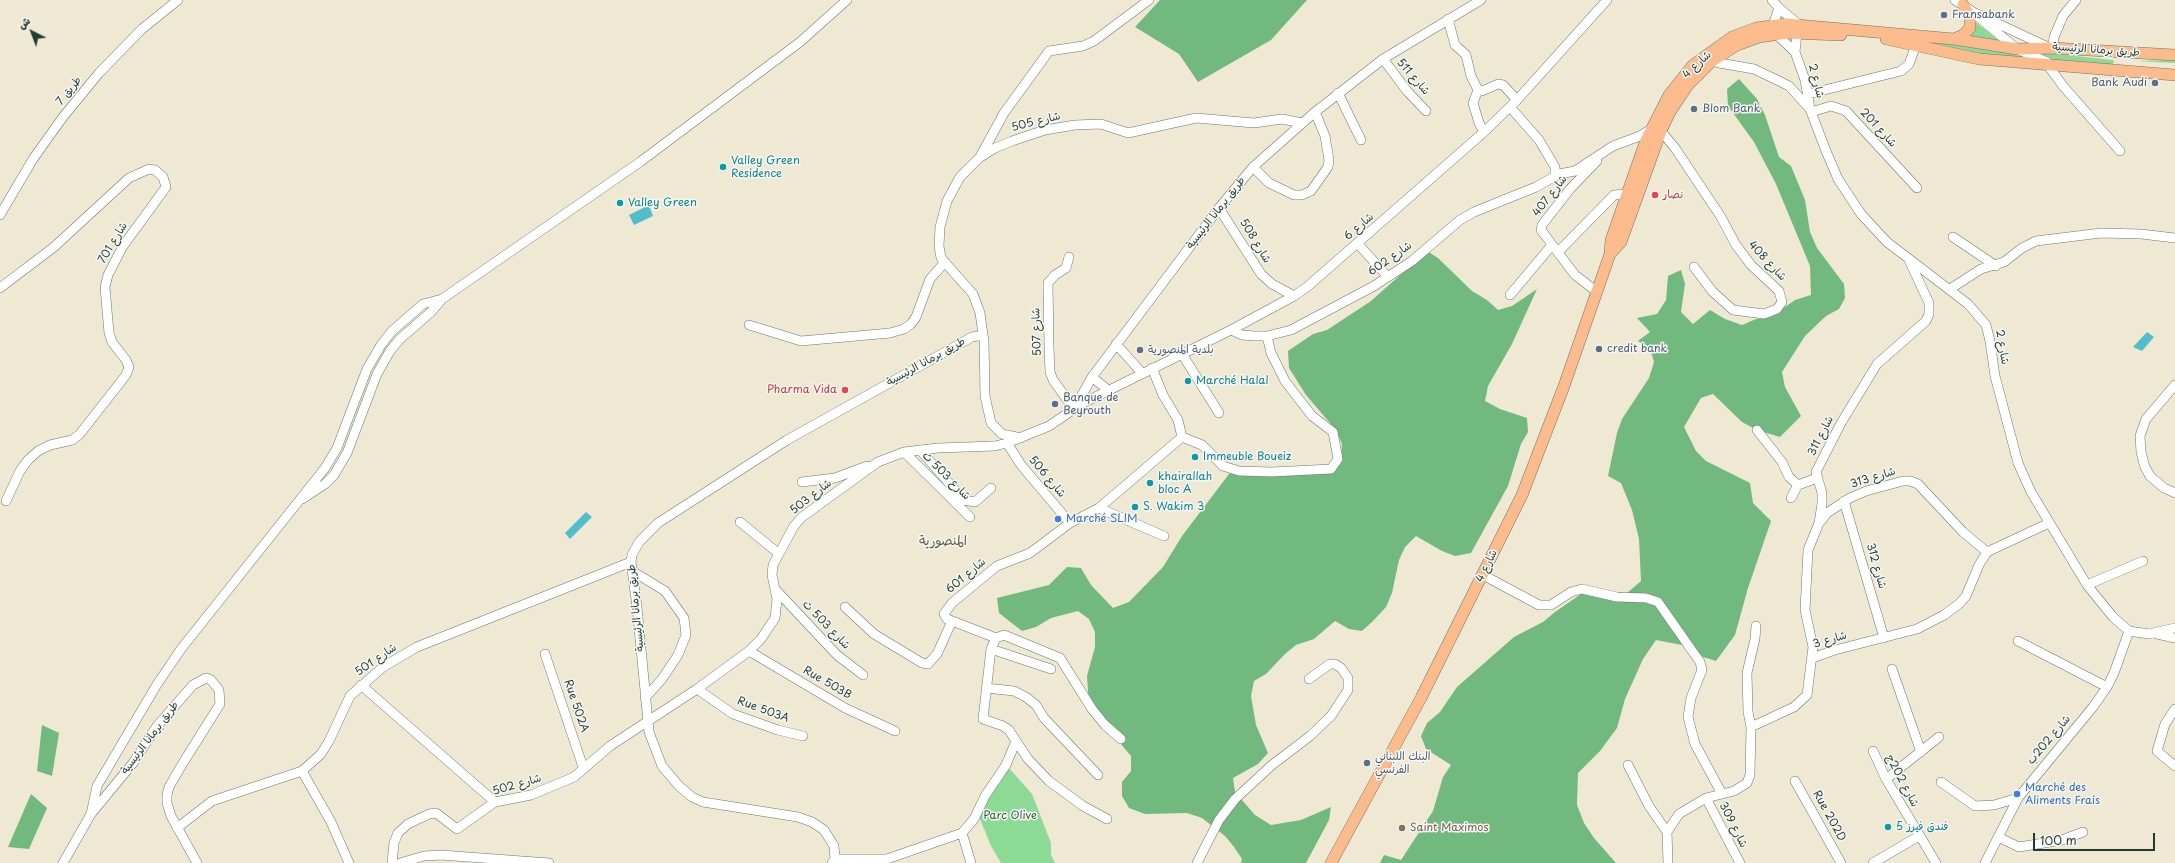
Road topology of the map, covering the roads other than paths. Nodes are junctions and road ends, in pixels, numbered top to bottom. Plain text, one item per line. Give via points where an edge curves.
1 (178, 0) edge
2 (848, 0) edge
3 (1149, 0) edge
4 (1481, 0) edge
5 (1607, 0) edge
6 (1772, 0) edge
7 (2076, 0) edge
8 (1959, 3) edge
9 (1779, 8) junction
10 (1973, 12) junction
11 (1448, 19) junction
12 (1798, 28) junction
13 (1774, 30) junction
14 (1896, 36) junction
15 (1954, 39) junction
16 (1916, 45) junction
17 (2052, 48) junction
18 (2017, 49) junction
19 (1795, 52) junction
20 (2124, 52) junction
21 (2175, 55) edge
22 (1383, 59) junction
23 (1707, 59) junction
24 (2052, 64) junction
25 (2123, 70) junction
26 (2175, 75) edge
27 (1478, 90) junction
28 (1338, 93) junction
29 (1808, 94) junction
30 (1517, 100) junction
31 (1510, 107) junction
32 (1426, 110) dead end
33 (1811, 111) junction
34 (1315, 112) junction
35 (1302, 123) junction
36 (1656, 130) junction
37 (1484, 132) junction
38 (1362, 140) dead end
39 (1626, 142) junction
40 (2120, 151) dead end
41 (1646, 156) junction
42 (979, 158) junction
43 (1254, 167) junction
44 (1555, 176) junction
45 (1917, 188) dead end
46 (1627, 194) junction
47 (1219, 208) junction
48 (0, 215) edge
49 (1953, 237) dead end
50 (2175, 238) edge
51 (1358, 244) junction
52 (1556, 248) junction
53 (1610, 254) junction
54 (1069, 257) dead end
55 (1909, 260) junction
56 (945, 262) junction
57 (1996, 266) junction
58 (1694, 267) dead end
59 (1388, 277) junction
60 (0, 288) edge
61 (1950, 289) junction
62 (1596, 291) junction
63 (1510, 295) dead end
64 (1294, 296) junction
65 (749, 325) dead end
66 (1231, 330) junction
67 (983, 335) junction
68 (1267, 336) junction
69 (1116, 344) junction
70 (1182, 354) junction
71 (1152, 368) junction
72 (1142, 373) junction
73 (1092, 377) junction
74 (2175, 385) edge
75 (1108, 390) junction
76 (1076, 407) junction
77 (1219, 413) dead end
78 (1757, 430) dead end
79 (1182, 437) junction
80 (1022, 438) junction
81 (1007, 443) junction
82 (920, 450) junction
83 (904, 452) junction
84 (878, 462) junction
85 (1817, 478) junction
86 (802, 482) dead end
87 (1798, 486) junction
88 (991, 488) dead end
89 (2175, 493) edge
90 (1791, 498) dead end
91 (6, 501) dead end
92 (1844, 501) junction
93 (1098, 508) junction
94 (970, 517) dead end
95 (740, 522) dead end
96 (1820, 523) junction
97 (2049, 523) junction
98 (1070, 524) junction
99 (1164, 536) dead end
100 (1987, 552) junction
101 (778, 553) junction
102 (2143, 561) dead end
103 (631, 566) junction
104 (1483, 575) junction
105 (2087, 585) junction
106 (775, 589) junction
107 (845, 607) dead end
108 (952, 622) junction
109 (1756, 626) dead end
110 (2175, 628) edge
111 (2129, 631) junction
112 (2156, 633) junction
113 (996, 638) junction
114 (1884, 638) junction
115 (2175, 638) edge
116 (2018, 641) dead end
117 (991, 649) junction
118 (749, 651) junction
119 (545, 654) dead end
120 (1812, 656) junction
121 (1050, 669) dead end
122 (1892, 670) dead end
123 (863, 675) dead end
124 (1309, 679) dead end
125 (361, 685) junction
126 (2107, 687) junction
127 (986, 688) junction
128 (698, 689) junction
129 (645, 698) junction
130 (2175, 709) edge
131 (648, 721) junction
132 (1751, 727) junction
133 (895, 731) dead end
134 (803, 736) dead end
135 (1939, 737) dead end
136 (1121, 739) dead end
137 (1016, 741) junction
138 (1873, 750) dead end
139 (1922, 752) junction
140 (1628, 765) dead end
141 (2175, 766) edge
142 (584, 767) junction
143 (302, 771) junction
144 (1098, 775) dead end
145 (1886, 779) junction
146 (1795, 781) dead end
147 (1941, 782) dead end
148 (1722, 794) junction
149 (1706, 798) junction
150 (2018, 798) junction
151 (494, 802) junction
152 (91, 814) junction
153 (1107, 819) dead end
154 (177, 828) junction
155 (1667, 832) junction
156 (2083, 832) dead end
157 (962, 833) junction
158 (1919, 836) junction
159 (1998, 837) junction
160 (69, 853) junction
161 (833, 861) edge
162 (63, 863) edge
163 (67, 863) edge
164 (197, 863) edge
165 (349, 863) edge
166 (392, 863) edge
167 (400, 863) edge
168 (548, 863) edge
169 (972, 863) edge
170 (1198, 863) edge
171 (1331, 863) edge
172 (1668, 863) edge
173 (1740, 863) edge
174 (1841, 863) edge
175 (1873, 863) edge
176 (1936, 863) edge
177 (1985, 863) edge

1 - 48 street, طريق 7 via 142,29 99,73 33,159
2 - 152 street via 800,42 646,158 485,271 442,299 423,304 392,331 381,345 362,382 337,448 325,468 168,668 97,786
3 - 42 street via 1089,44 1049,51 1004,113
4 - 11 street, طريق برمانا الرئيسية
5 - 30 street, شارع 6
6 - 9 street
7 - 17 street via 2063,16
8 - 10 street, طريق برمانا الرئيسية
8 - 15 main road via 1970,16 1971,23 1966,33
9 - 12 street
9 - 13 street
10 - 17 street, طريق برمانا الرئيسية
10 - 18 street
11 - 22 street, طريق برمانا الرئيسية
11 - 27 street via 1455,45 1466,55 1471,76
12 - 13 main road, شارع 4
12 - 14 main road, شارع 4
12 - 19 street, شارع 2
13 - 19 street, شارع 2
13 - 23 main road, شارع 4
14 - 15 main road
14 - 16 main road
15 - 18 main road
16 - 24 main road via 1979,59
16 - 29 street via 1909,64 1901,71
17 - 18 main road
17 - 20 main road, طريق برمانا الرئيسية
18 - 24 street
19 - 29 street, شارع 2
20 - 21 main road, طريق برمانا الرئيسية
20 - 25 main road
22 - 28 street, طريق برمانا الرئيسية
22 - 32 street, شارع 511 via 1407,91
23 - 33 street via 1754,69 1789,86
23 - 36 main road, شارع 4
24 - 25 main road
24 - 40 street via 2063,86
25 - 26 main road
27 - 30 street via 1502,85
27 - 37 street via 1473,103
28 - 34 street, طريق برمانا الرئيسية
28 - 38 street
29 - 33 street, شارع 2
30 - 31 street, شارع 6
31 - 37 street, شارع 6
31 - 44 street via 1539,140 1555,167
33 - 45 street, شارع 201 via 1831,106 1846,112
33 - 55 street, شارع 2 via 1838,179 1851,200 1874,229
34 - 35 street, طريق برمانا الرئيسية
34 - 43 street via 1325,136 1329,160 1328,167 1311,192 1294,195 1269,183
35 - 42 street, شارع 505 via 1282,119 1254,123 1196,118 1128,133 1101,124 1074,125 1045,130 1012,141 994,148
35 - 43 street, طريق برمانا الرئيسية
36 - 39 street
36 - 41 main road, شارع 4
36 - 58 street, شارع 408 via 1675,148 1714,206 1736,245 1751,265 1779,291 1782,302 1777,309 1764,314 1733,310 1712,291
37 - 51 street, شارع 6
39 - 44 street, شارع 602 via 1612,146 1575,171
39 - 52 street, شارع 407 via 1593,165 1547,219 1541,230
41 - 46 main road, شارع 4
41 - 53 main road, شارع 4 via 1621,242
42 - 56 street, شارع 505 via 960,177 946,201 939,246 941,258
43 - 47 street, طريق برمانا الرئيسية
44 - 59 street, شارع 602 via 1536,188 1484,207 1460,220 1412,261
46 - 52 street via 1614,195
46 - 53 main road, شارع 4 via 1611,240
47 - 64 street, شارع 508 via 1261,274 1272,284
47 - 69 street, طريق برمانا الرئيسية
49 - 57 street
50 - 57 street via 2101,233 2066,236 2036,241
51 - 59 street
51 - 64 street, شارع 6
52 - 62 street, شارع 407 via 1581,280
52 - 63 street
53 - 62 main road, شارع 4
54 - 76 street, شارع 507 via 1066,268 1054,275 1048,283 1050,372 1053,380
55 - 61 street, شارع 2
55 - 85 street, شارع 311 via 1929,303 1929,314 1926,321 1877,364 1841,422 1818,468
56 - 65 street via 930,279 916,317 904,329 890,333 806,341
56 - 67 street, شارع 505 via 973,294 980,313
57 - 61 street via 1981,269
59 - 68 street, شارع 602 via 1291,330
60 - 91 street, شارع 701 via 54,247 129,178 149,170 155,170 163,177 166,187 120,251 105,287 108,333 126,360 129,367 126,375 79,436 38,451 28,460
61 - 97 street, شارع 2 via 1968,304 1986,325 1995,376 2018,463
62 - 104 main road, شارع 4 via 1564,386 1522,495
64 - 66 street, شارع 6
66 - 68 street, شارع 602 via 1242,334
66 - 70 street, شارع 6
67 - 80 street via 985,396 991,423 1002,434
67 - 103 street, طريق برمانا الرئيسية via 966,339 949,348 787,440 658,523 639,542 632,556
68 - 79 street via 1271,353 1285,381 1312,416 1334,432 1338,460 1331,469 1239,471 1223,466 1202,445
69 - 72 street
69 - 73 street, طريق برمانا الرئيسية
70 - 71 street, شارع 6
70 - 77 street
71 - 72 street, شارع 6
71 - 79 street via 1163,395 1178,420
72 - 75 street, شارع 6
73 - 75 street
73 - 76 street, طريق برمانا الرئيسية
74 - 89 street via 2146,419 2140,436 2141,456 2150,476 2164,488
75 - 76 street, شارع 6
76 - 80 street via 1049,426
78 - 87 street via 1782,462 1788,477
79 - 93 street, شارع 601
80 - 81 street, شارع 503
81 - 82 street, شارع 503 via 995,446
81 - 98 street, شارع 506 via 1021,465
82 - 83 street, شارع 503
82 - 88 street via 964,500 975,502
83 - 84 street, شارع 503
83 - 94 street, شارع 503 ث
84 - 86 street via 835,478
84 - 101 street, شارع 503 via 802,517
85 - 87 street
85 - 96 street, شارع 311 via 1822,493
87 - 90 street
92 - 96 street, شارع 313 via 1827,513
92 - 100 street, شارع 313 via 1866,491 1910,481 1918,484 1963,532
92 - 114 street, شارع 312
93 - 98 street, شارع 601
93 - 99 street
95 - 101 street
96 - 120 street, شارع 311 via 1808,550 1805,598
97 - 100 street
97 - 105 street, شارع 2
98 - 108 street, شارع 601 via 1035,551 1002,563 989,572 947,607 944,616
100 - 114 street, شارع 3 via 1979,564 1969,592 1959,604 1922,626
101 - 106 street, شارع 503 via 773,565
102 - 105 street
103 - 125 street, شارع 501 via 417,647 383,667
103 - 129 street, طريق برمانا الرئيسية
103 - 129 street via 665,591 684,618 685,624 686,635 678,655
104 - 148 street via 1538,605 1551,605 1571,592 1582,589 1658,602 1700,662 1702,670 1690,704 1689,721 1695,744
104 - 171 main road, شارع 4 via 1421,698
105 - 111 street, شارع 2 via 2113,617
106 - 118 street, شارع 503 via 775,618
106 - 123 street, شارع 503 ت via 837,655
107 - 108 street via 874,634 922,663 928,664 937,654
108 - 113 street
109 - 132 street via 1747,673
110 - 112 street
111 - 112 street
111 - 126 street, شارع 202ب
112 - 115 street
113 - 117 street
113 - 136 street via 1004,635 1060,658 1092,709
114 - 120 street, شارع 3
116 - 126 street
117 - 121 street
117 - 127 street
118 - 128 street, شارع 503
118 - 133 street, Rue 503B via 845,708
119 - 142 street, Rue 502A
120 - 132 street, شارع 3 via 1807,696 1804,700
122 - 139 street
124 - 170 street via 1330,664 1335,664 1348,678 1348,690 1331,716 1316,731 1272,765 1235,799 1219,820
125 - 143 street, شارع 501 via 350,696 321,754
125 - 151 street
126 - 150 street, شارع 202ب
127 - 137 street via 983,718 1003,726
127 - 144 street via 1014,691 1026,697
128 - 131 street, شارع 503
128 - 134 street, Rue 503A via 733,714
129 - 131 street, طريق برمانا الرئيسية
130 - 141 street via 2165,724 2157,751
131 - 142 street, شارع 502
131 - 161 street, طريق برمانا الرئيسية via 649,732 662,766 692,797 720,805 798,817 812,822 824,830 834,846
132 - 148 street via 1750,778 1740,788
135 - 139 street
137 - 153 street via 1028,759 1049,781 1083,806
137 - 157 street via 1006,765
138 - 145 street, شارع 202ج
139 - 145 street
140 - 155 street via 1649,806
142 - 151 street, شارع 502 via 574,777 531,795
143 - 154 street, شارع 501 via 212,800
143 - 165 street via 331,822
145 - 158 street, شارع 202ج
146 - 174 street, Rue 202D
147 - 150 street via 1975,806 1994,805
148 - 149 street
149 - 155 street via 1679,814
149 - 173 street, شارع 309
150 - 159 street, شارع 202ب
151 - 166 street, شارع 502 via 457,829 436,813 408,824 398,833 394,842
152 - 154 street, طريق برمانا الرئيسية via 184,694 199,680 206,678 219,690 220,704 169,787 167,803
152 - 160 street, طريق برمانا الرئيسية
154 - 164 street, طريق برمانا الرئيسية
155 - 172 street
156 - 159 street via 2062,840 2019,847
157 - 161 street via 887,859
157 - 169 street
158 - 175 street
158 - 176 street, شارع 202ج
159 - 177 street, شارع 202ب
160 - 162 street, طريق برمانا الرئيسية
160 - 163 street
167 - 168 street via 424,856 441,855

